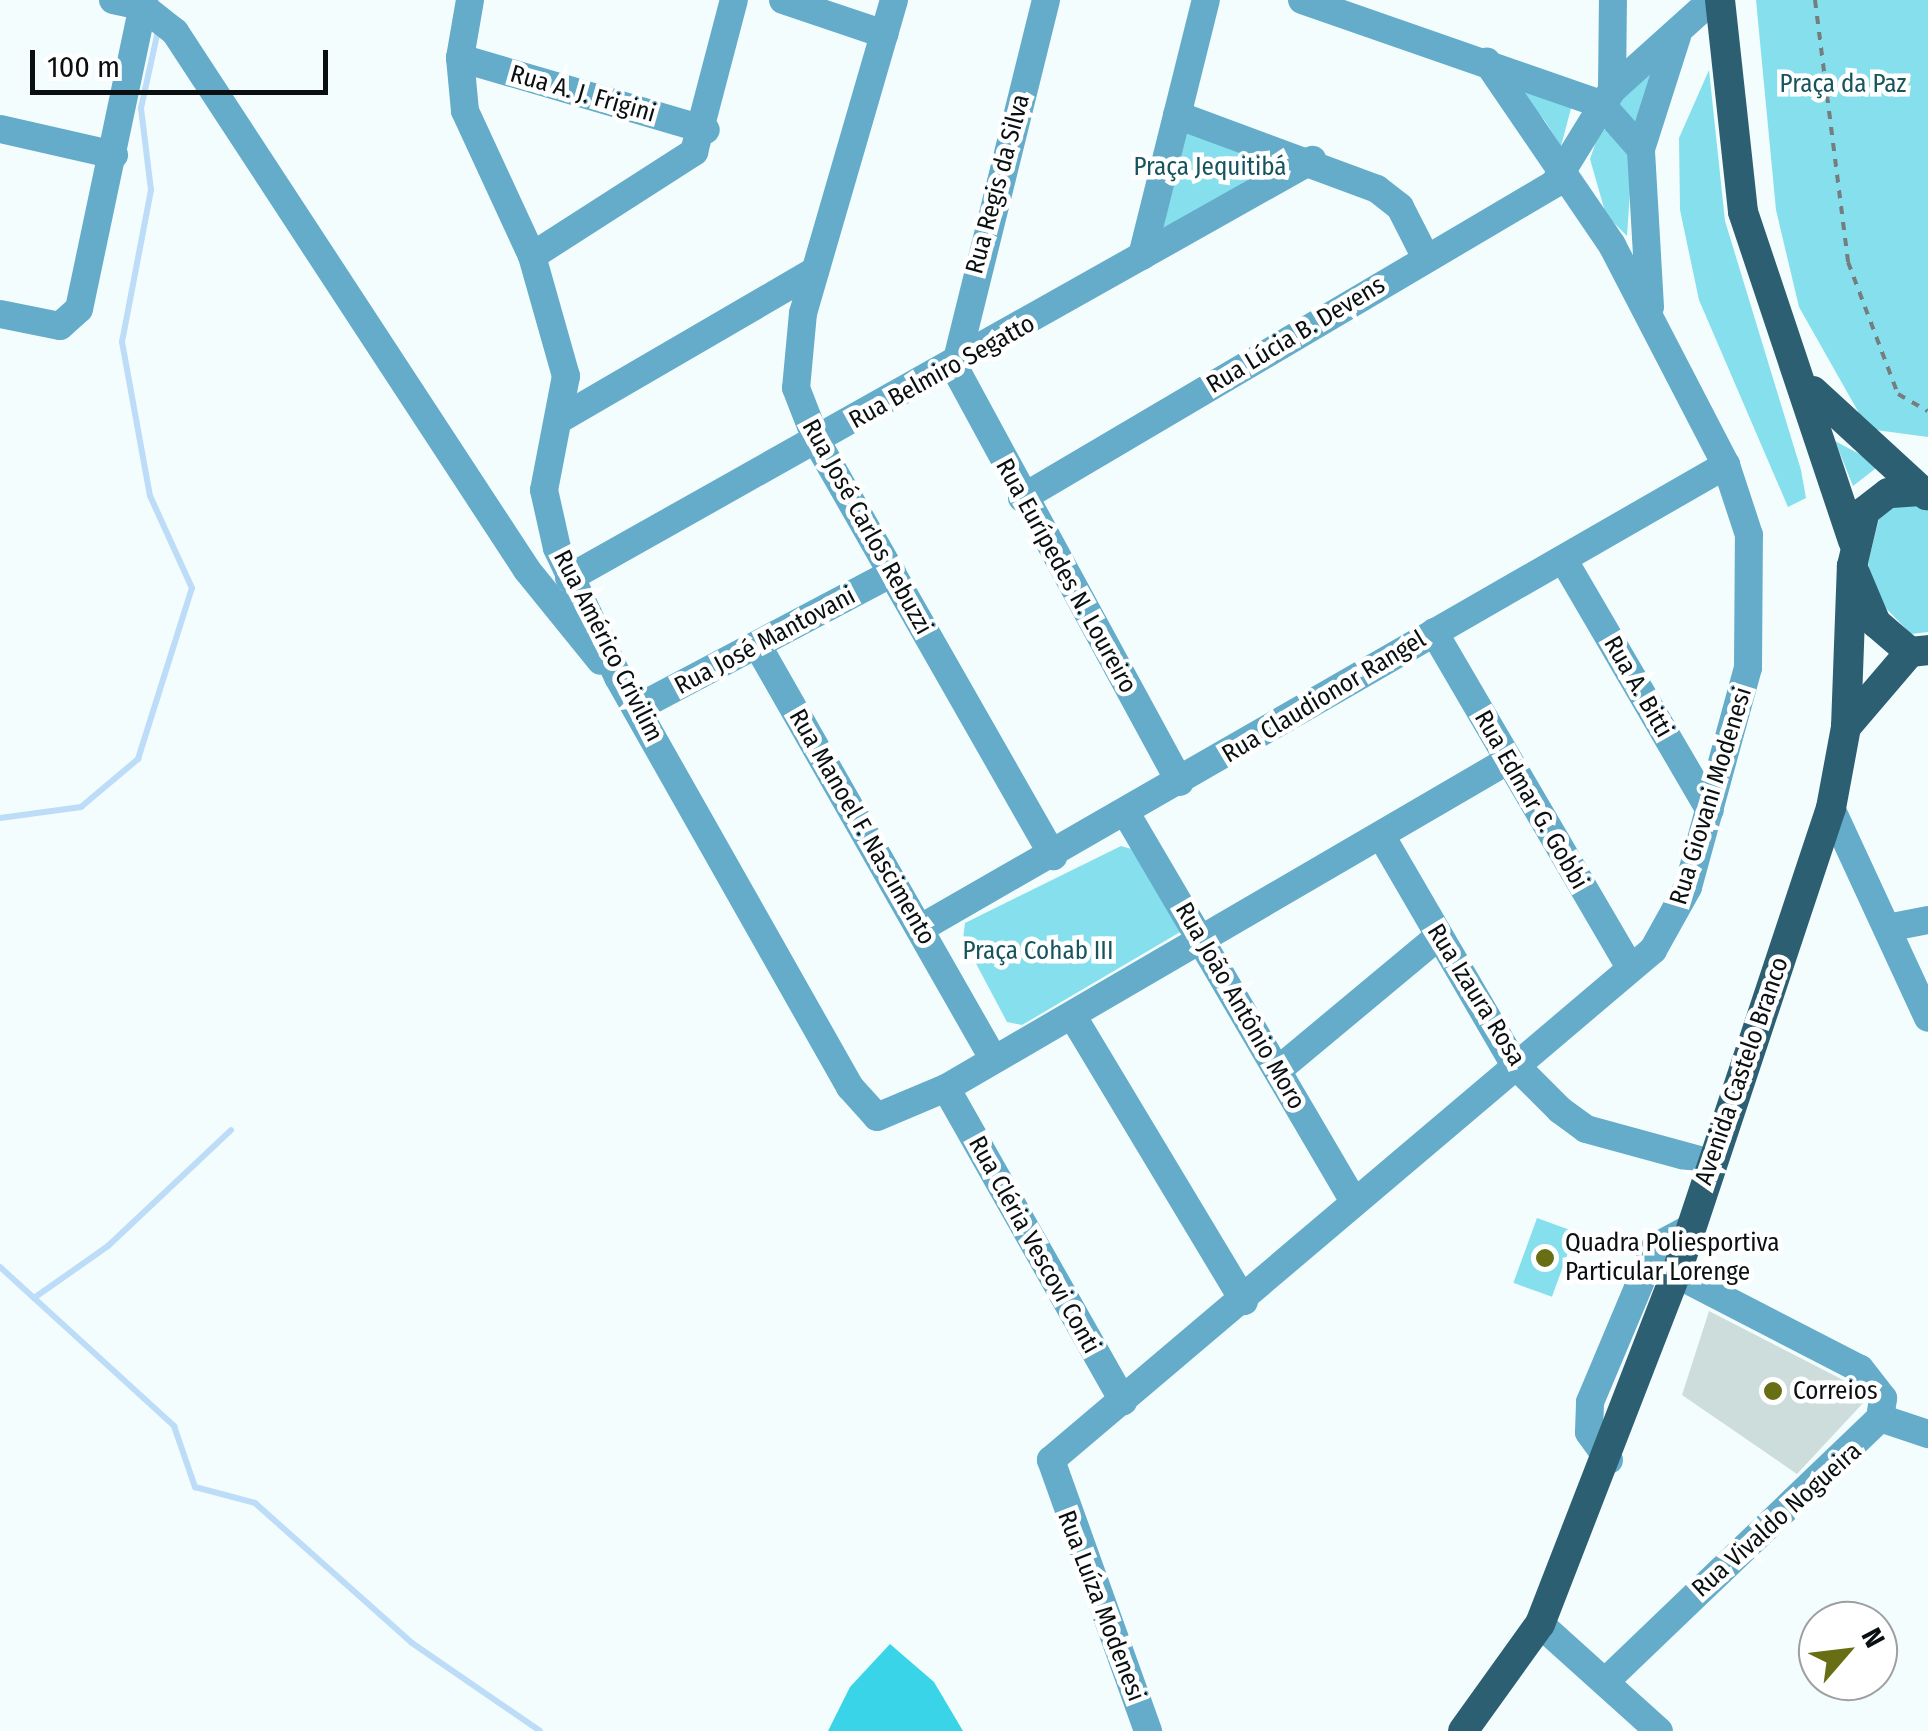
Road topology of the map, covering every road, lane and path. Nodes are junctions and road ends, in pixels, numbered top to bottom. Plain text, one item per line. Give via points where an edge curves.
1 (113, 0) edge
2 (470, 0) edge
3 (734, 0) edge
4 (783, 0) edge
5 (894, 0) edge
6 (1046, 0) edge
7 (1206, 0) edge
8 (1302, 0) edge
9 (1613, 0) edge
10 (1712, 0) edge
11 (1720, 0) edge
12 (1815, 0) edge
13 (143, 3) edge
14 (1678, 32) junction
15 (884, 34) junction
16 (460, 58) junction
17 (1487, 62) junction
18 (1607, 97) junction
19 (1177, 115) junction
20 (0, 128) edge
21 (706, 130) junction
22 (1641, 149) junction
23 (114, 154) junction
24 (1312, 160) junction
25 (1567, 170) junction
26 (1648, 230) junction
27 (1612, 245) junction
28 (532, 256) junction
29 (1142, 256) junction
30 (1426, 258) junction
31 (816, 271) junction
32 (0, 314) edge
33 (1650, 314) junction
34 (955, 368) junction
35 (1801, 378) junction
36 (1928, 411) edge
37 (562, 418) junction
38 (817, 442) junction
39 (1726, 465) junction
40 (1924, 494) edge
41 (1022, 498) junction
42 (1852, 554) junction
43 (1566, 564) junction
44 (892, 574) junction
45 (569, 578) junction
46 (1434, 632) junction
47 (759, 648) junction
48 (1922, 653) edge
49 (618, 678) junction
50 (637, 708) junction
51 (1846, 726) junction
52 (1507, 761) junction
53 (1180, 782) junction
54 (1831, 808) junction
55 (1710, 810) junction
56 (1126, 814) junction
57 (1382, 837) junction
58 (1053, 856) junction
59 (1928, 920) edge
60 (921, 928) junction
61 (1888, 928) junction
62 (1199, 935) junction
63 (1438, 936) junction
64 (1630, 968) junction
65 (1072, 1015) junction
66 (1928, 1018) edge
67 (993, 1058) junction
68 (1514, 1064) junction
69 (1278, 1070) junction
70 (946, 1088) junction
71 (1710, 1163) junction
72 (1354, 1200) junction
73 (1690, 1228) junction
74 (1676, 1274) junction
75 (1244, 1301) junction
76 (1123, 1402) junction
77 (1880, 1418) junction
78 (1928, 1434) edge
79 (1609, 1460) junction
80 (1053, 1480) joint
81 (1540, 1624) junction
82 (1608, 1679) junction
83 (1148, 1731) edge
84 (1463, 1731) edge
85 (1659, 1731) edge

1 - 13 street
2 - 16 street, Rua Américo Crivilim
3 - 21 street
4 - 15 street
5 - 15 street, Rua José Carlos Rebuzzi
6 - 34 street, Rua Regis da Silva
7 - 19 street
8 - 17 street
9 - 18 street
10 - 14 street
11 - 35 main road, Avenida Castelo Branco via 1743,212
12 - 36 path via 1848,262 1898,394
13 - 23 street
13 - 49 street via 176,32 277,178 526,570
14 - 18 street
14 - 22 street, Rua Giovani Modenesi
15 - 31 street, Rua José Carlos Rebuzzi
16 - 21 street, Rua A. J. Frigini
16 - 28 street, Rua Américo Crivilim via 470,125
17 - 18 street
17 - 25 street
18 - 22 street
18 - 25 street
19 - 24 street
19 - 29 street
20 - 23 street
21 - 28 street via 662,179
22 - 26 street, Rua Giovani Modenesi
23 - 32 street via 84,298 71,319 50,326
24 - 29 street, Rua Belmiro Segatto
24 - 30 street via 1400,208
25 - 27 street
25 - 30 street, Rua Lúcia B. Devens
26 - 27 street via 1635,246
26 - 33 street, Rua Giovani Modenesi
27 - 33 street
28 - 37 street, Rua Américo Crivilim via 558,328
29 - 34 street, Rua Belmiro Segatto
30 - 41 street, Rua Lúcia B. Devens
31 - 37 street
31 - 38 street, Rua José Carlos Rebuzzi via 796,388
33 - 39 street, Rua Giovani Modenesi
34 - 38 street, Rua Belmiro Segatto
34 - 41 street, Rua Eurípedes N. Loureiro
35 - 40 main road
35 - 42 main road, Avenida Castelo Branco
37 - 45 street, Rua Américo Crivilim via 544,490
38 - 44 street, Rua José Carlos Rebuzzi
38 - 45 street, Rua Belmiro Segatto
39 - 43 street, Rua Claudionor Rangel
39 - 55 street, Rua Giovani Modenesi via 1749,535 1748,668
40 - 42 main road via 1875,502
41 - 53 street, Rua Eurípedes N. Loureiro
42 - 48 main road via 1876,623
42 - 51 main road, Avenida Castelo Branco
43 - 46 street, Rua Claudionor Rangel
43 - 55 street, Rua A. Bitti
44 - 47 street, Rua José Mantovani
44 - 58 street, Rua José Carlos Rebuzzi
45 - 49 street, Rua Américo Crivilim
46 - 52 street, Rua Edmar G. Gobbi
46 - 53 street, Rua Claudionor Rangel
47 - 50 street, Rua José Mantovani
47 - 60 street, Rua Manoel F. Nascimento
48 - 51 main road
49 - 50 street, Rua Américo Crivilim
50 - 70 street, Rua Américo Crivilim via 850,1087 877,1117 896,1116
51 - 54 main road, Avenida Castelo Branco
52 - 57 street
52 - 64 street, Rua Edmar G. Gobbi
53 - 56 street, Rua Claudionor Rangel
54 - 61 street
54 - 71 main road, Avenida Castelo Branco
55 - 64 street, Rua Giovani Modenesi via 1668,931
56 - 58 street, Rua Claudionor Rangel
56 - 62 street, Rua João Antônio Moro
57 - 62 street
57 - 63 street, Rua Izaura Rosa
58 - 60 street, Rua Claudionor Rangel
59 - 61 street
60 - 67 street, Rua Manoel F. Nascimento
61 - 66 street
62 - 65 street
62 - 69 street, Rua João Antônio Moro
63 - 68 street, Rua Izaura Rosa
63 - 69 street
64 - 68 street, Rua Giovani Modenesi
65 - 67 street
65 - 75 street
67 - 70 street
68 - 71 street, Rua Izaura Rosa via 1586,1129
68 - 72 street, Rua Giovani Modenesi
69 - 72 street, Rua João Antônio Moro
70 - 76 street, Rua Cléria Vescovi Conti
71 - 73 main road, Avenida Castelo Branco
72 - 75 street, Rua Giovani Modenesi
73 - 74 main road, Avenida Castelo Branco
73 - 79 street via 1654,1247 1590,1402 1589,1432
74 - 77 street, Rua Vivaldo Nogueira via 1860,1369 1883,1398
74 - 79 main road, Avenida Castelo Branco
75 - 76 street, Rua Giovani Modenesi
76 - 80 street, Rua Giovani Modenesi via 1052,1460
77 - 78 street
77 - 82 street, Rua Vivaldo Nogueira
79 - 81 main road, Avenida Castelo Branco
80 - 83 street, Rua Luíza Modenesi
81 - 82 street
81 - 84 main road, Avenida Castelo Branco
82 - 85 street

